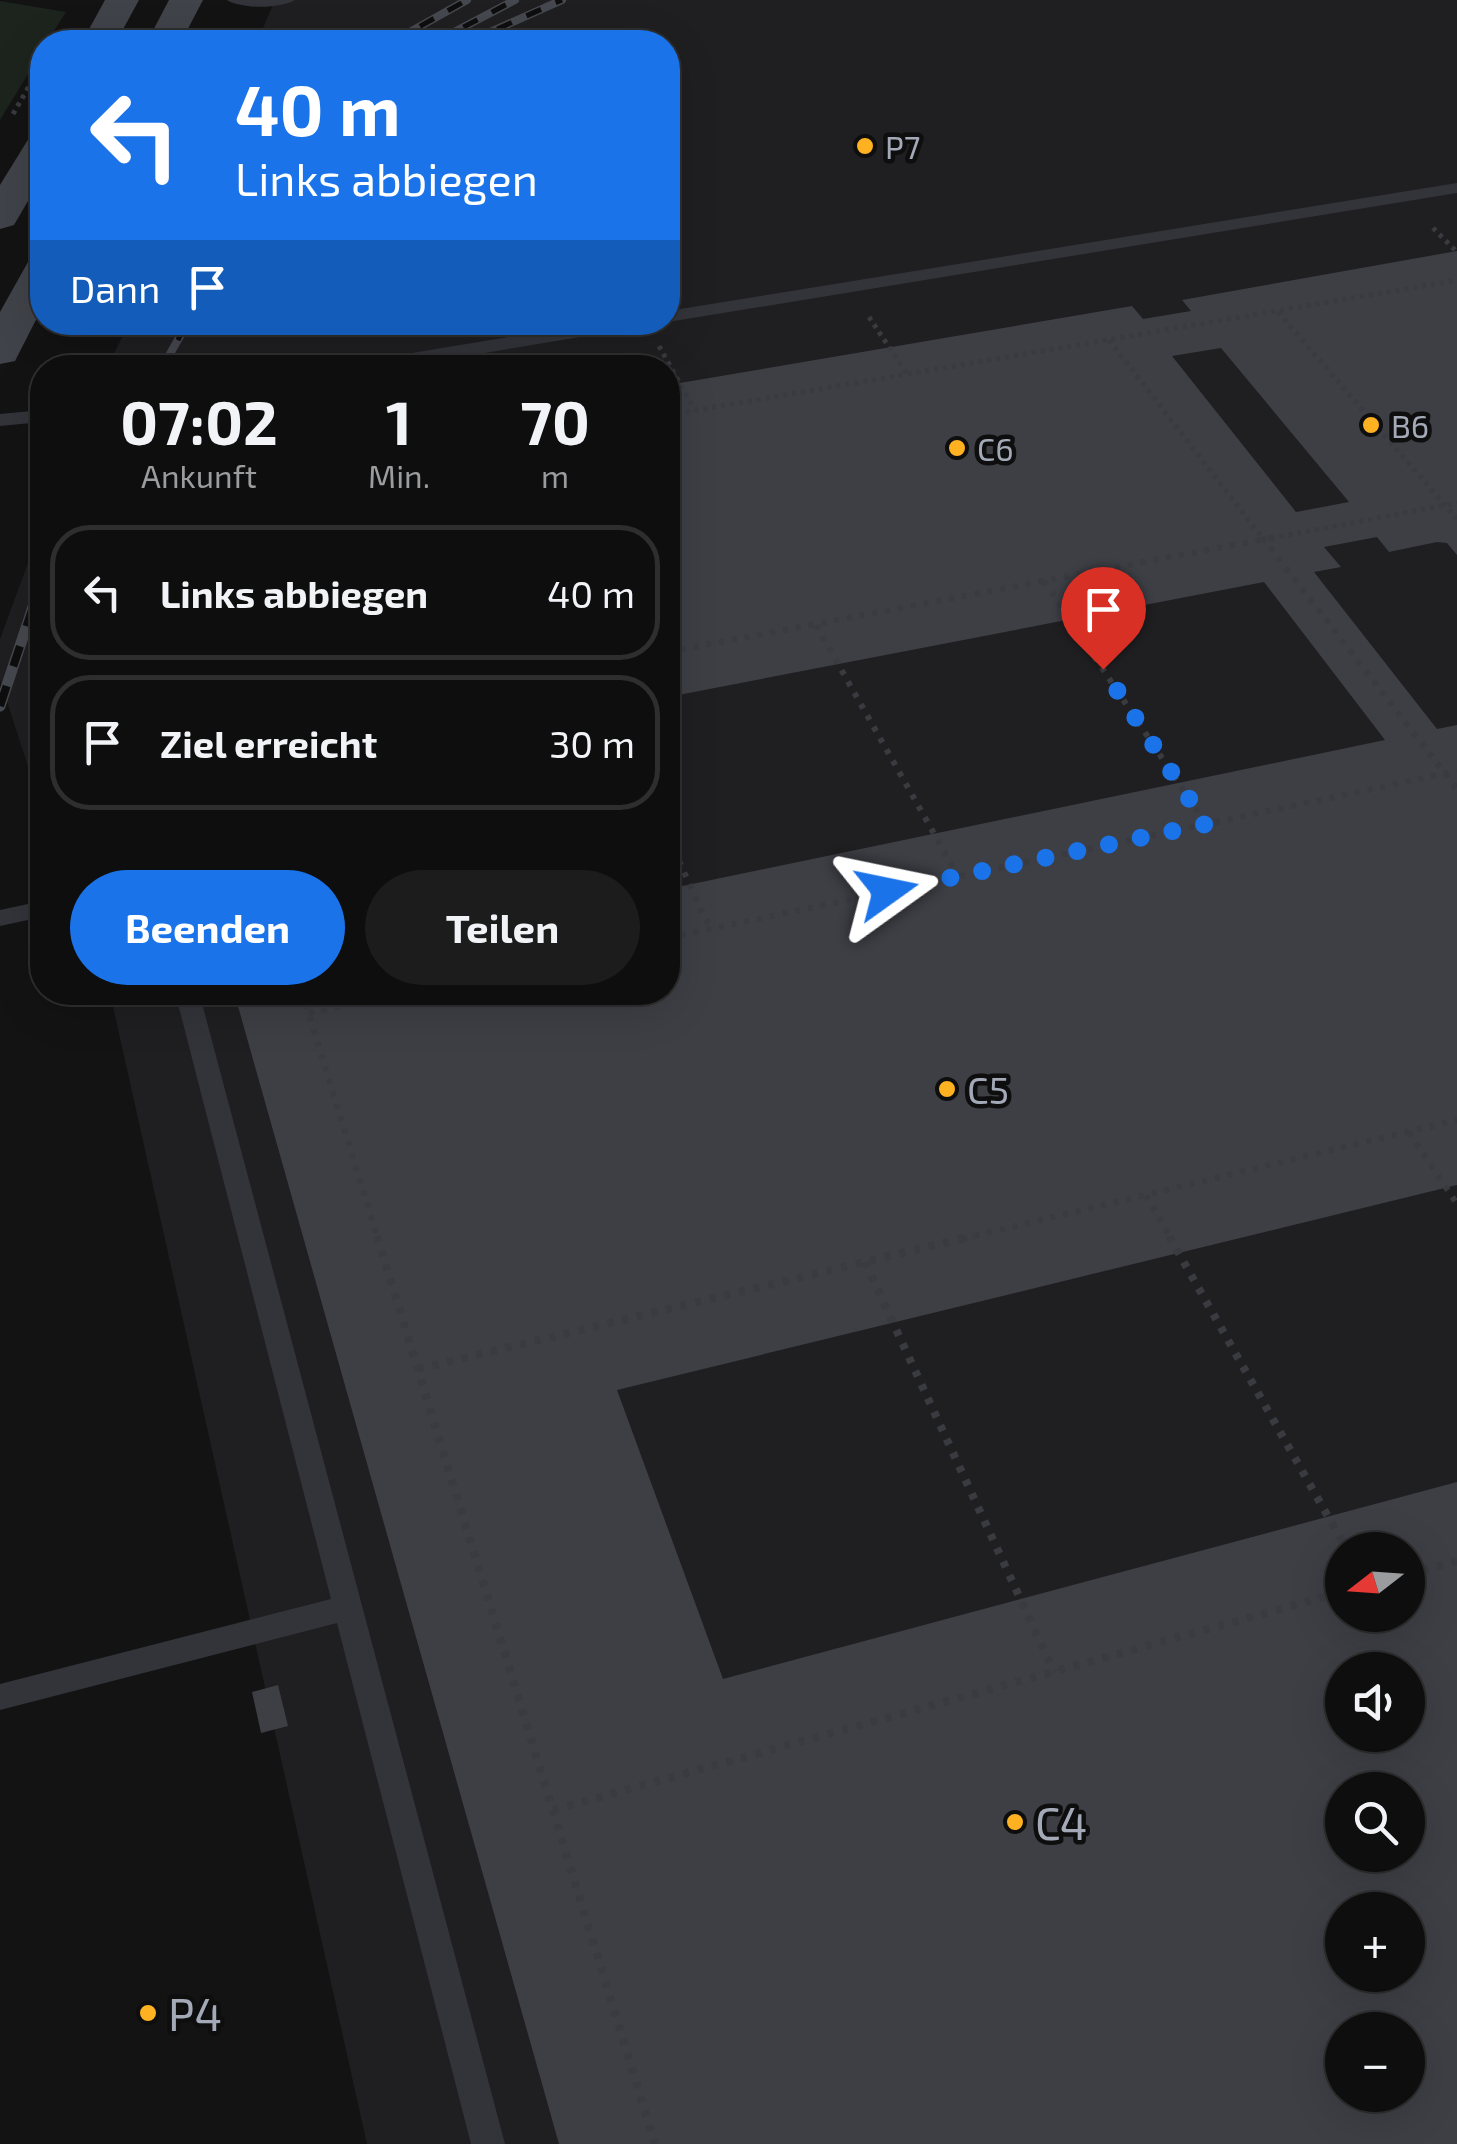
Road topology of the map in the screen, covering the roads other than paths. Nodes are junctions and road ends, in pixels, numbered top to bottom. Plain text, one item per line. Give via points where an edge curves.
1 (122, 0) edge
2 (186, 0) edge
3 (235, 0) edge
4 (287, 0) edge
5 (106, 30) edge
6 (170, 30) edge
7 (30, 166) edge
8 (1457, 188) edge
9 (0, 216) edge
10 (30, 293) edge
11 (680, 315) edge
12 (556, 335) edge
13 (0, 352) edge
14 (436, 355) edge
15 (30, 417) edge
16 (0, 420) edge
17 (30, 912) edge
18 (0, 918) edge
19 (190, 1005) edge
20 (349, 1607) junction
21 (0, 1697) edge
22 (488, 2144) edge

1 - 5 main road
2 - 6 main road
3 - 4 lane
7 - 9 main road
8 - 11 lane
10 - 13 main road
12 - 14 lane
15 - 16 lane
17 - 18 lane
19 - 20 lane
20 - 21 lane
20 - 22 lane

